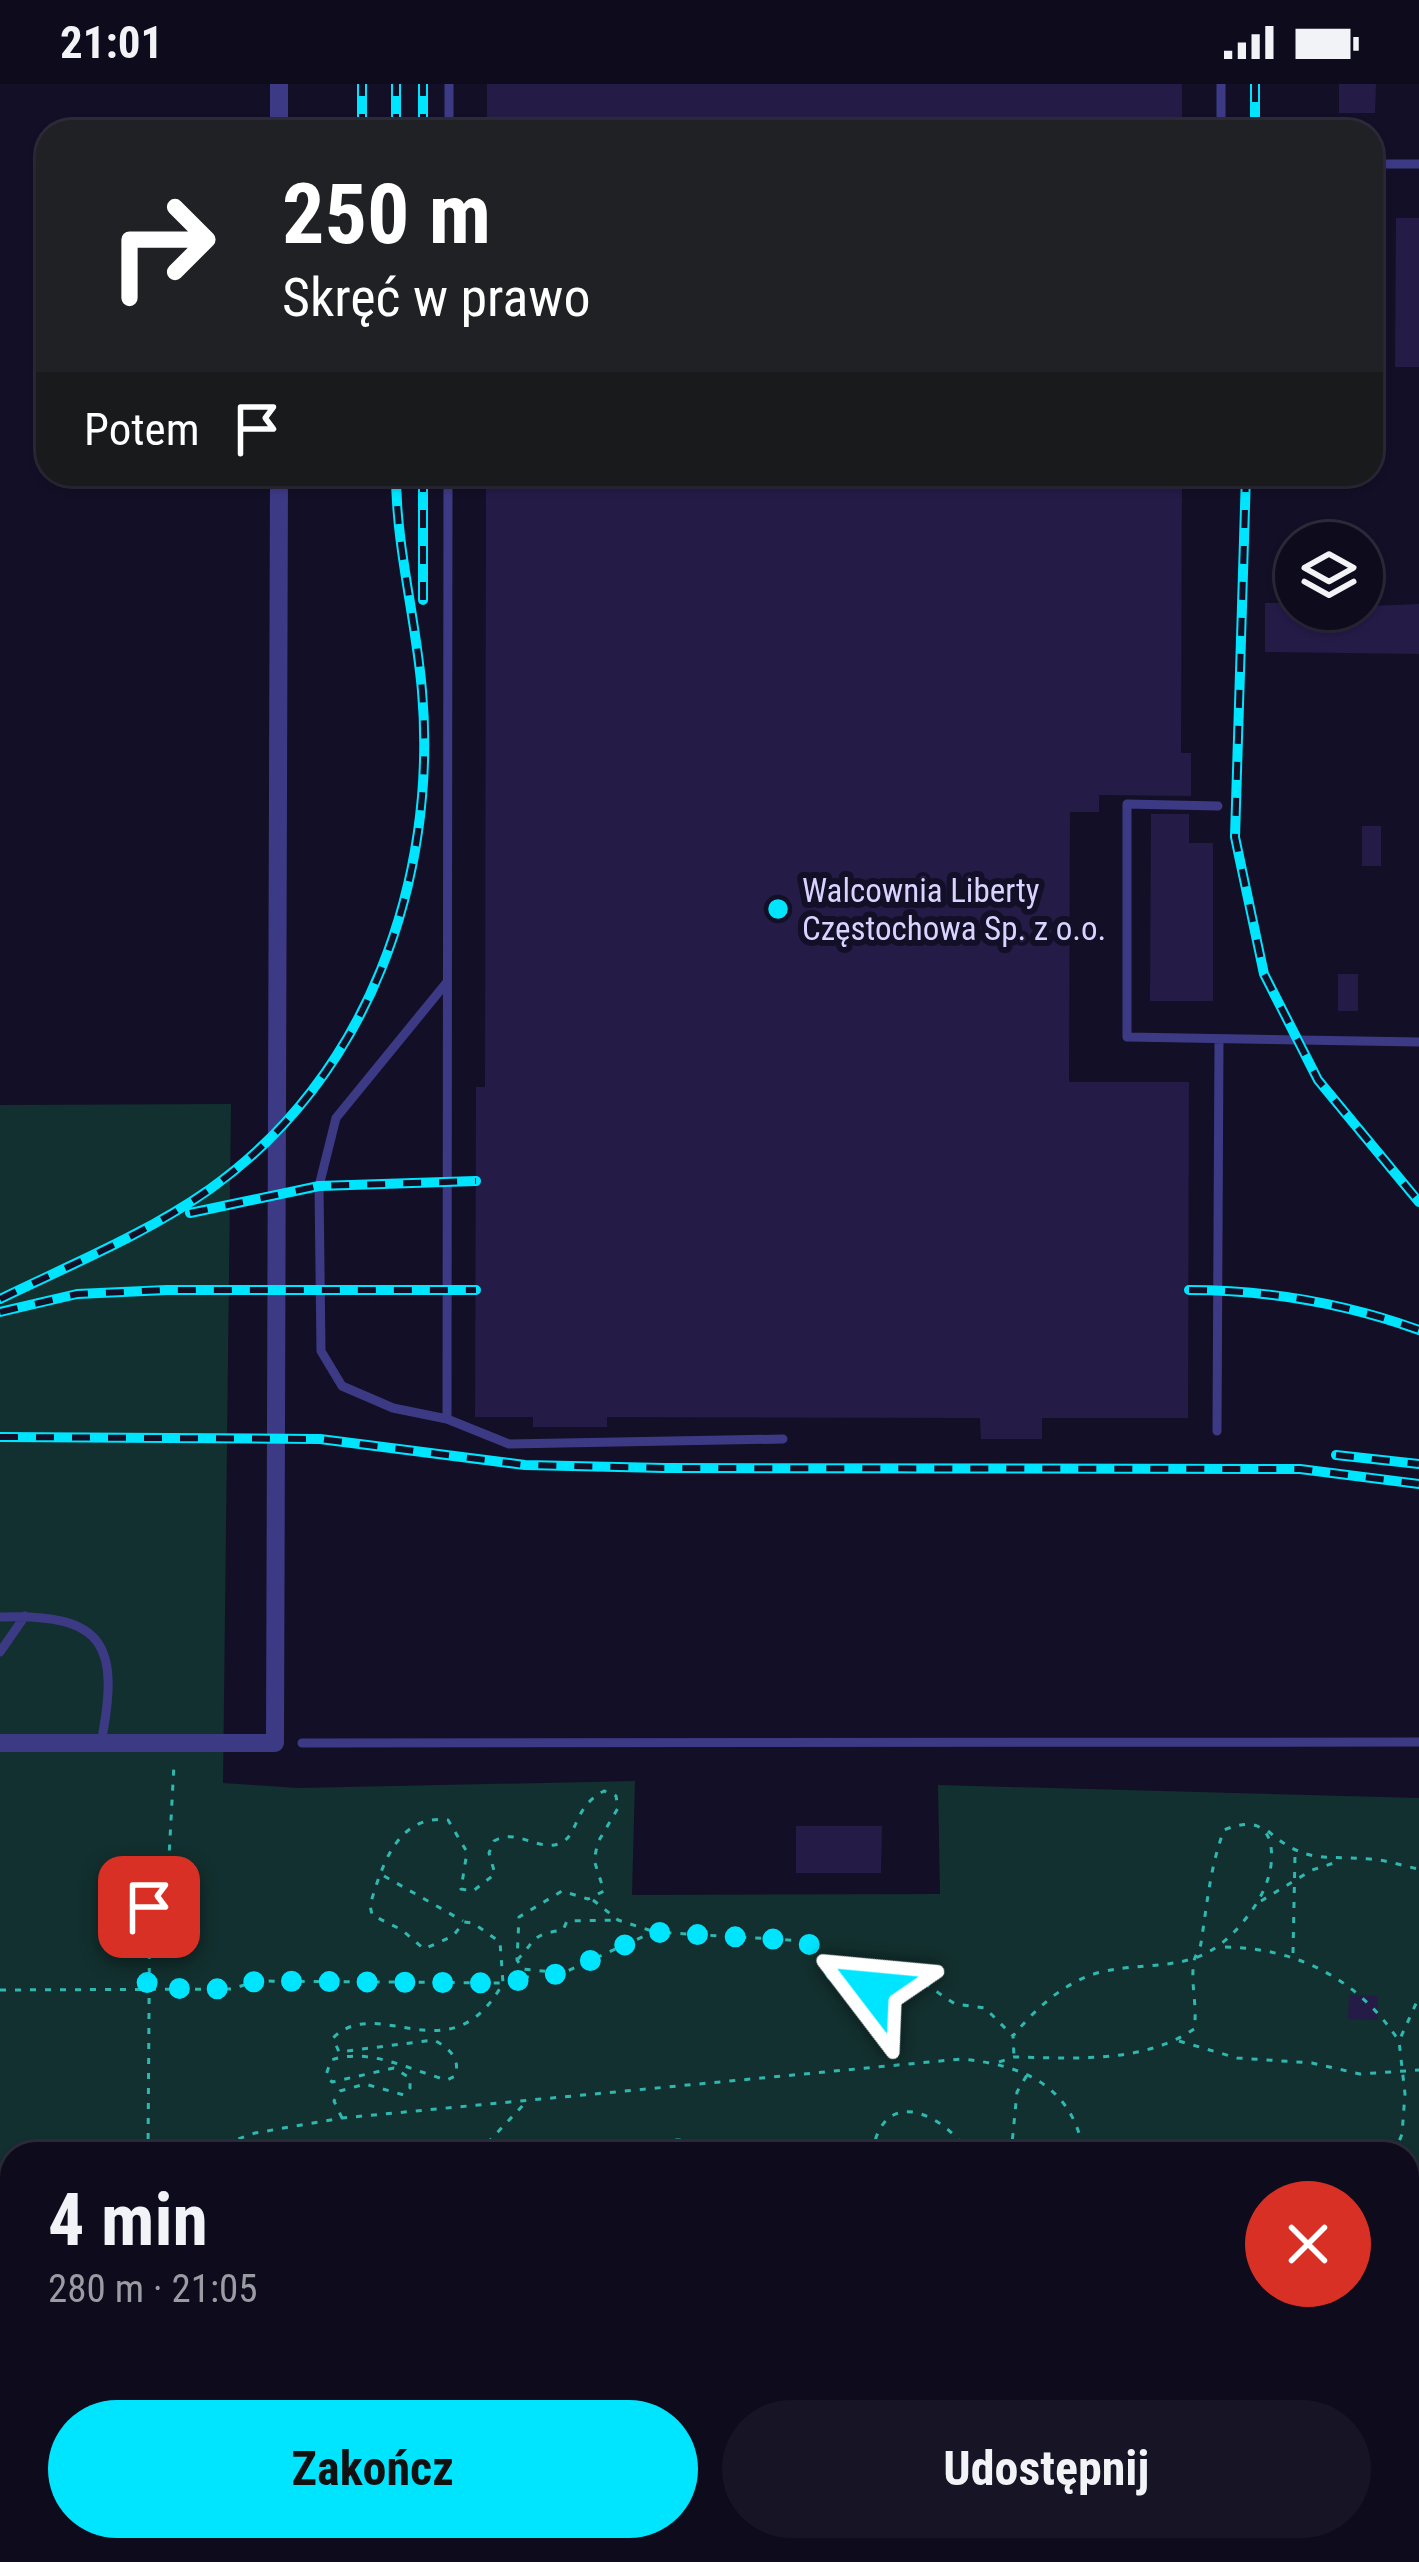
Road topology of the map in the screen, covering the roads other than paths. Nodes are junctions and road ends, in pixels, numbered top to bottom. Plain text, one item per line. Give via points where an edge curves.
1 (279, 84) edge
2 (449, 84) edge
3 (1221, 84) edge
4 (279, 120) edge
5 (449, 120) edge
6 (1221, 120) edge
7 (1383, 164) edge
8 (1419, 164) edge
9 (279, 486) edge
10 (448, 486) edge
11 (1218, 806) dead end
12 (447, 982) junction
13 (1219, 1040) junction
14 (1419, 1042) edge
15 (447, 1419) junction
16 (1217, 1431) dead end
17 (782, 1439) dead end
18 (26, 1616) junction
19 (0, 1618) edge
20 (0, 1652) edge
21 (1419, 1742) edge
22 (0, 1743) edge
23 (101, 1743) junction
24 (302, 1743) dead end

1 - 4 street
2 - 5 lane
3 - 6 lane
7 - 8 lane
9 - 23 street via 275,1743
10 - 12 lane
11 - 13 lane via 1127,804 1127,1037
12 - 15 lane
12 - 15 lane via 336,1118 319,1186 322,1351 342,1386
13 - 14 lane
13 - 16 lane
15 - 17 lane via 509,1444
18 - 19 lane
18 - 20 lane
18 - 23 lane via 77,1624 101,1645 112,1673
21 - 24 lane
22 - 23 street

